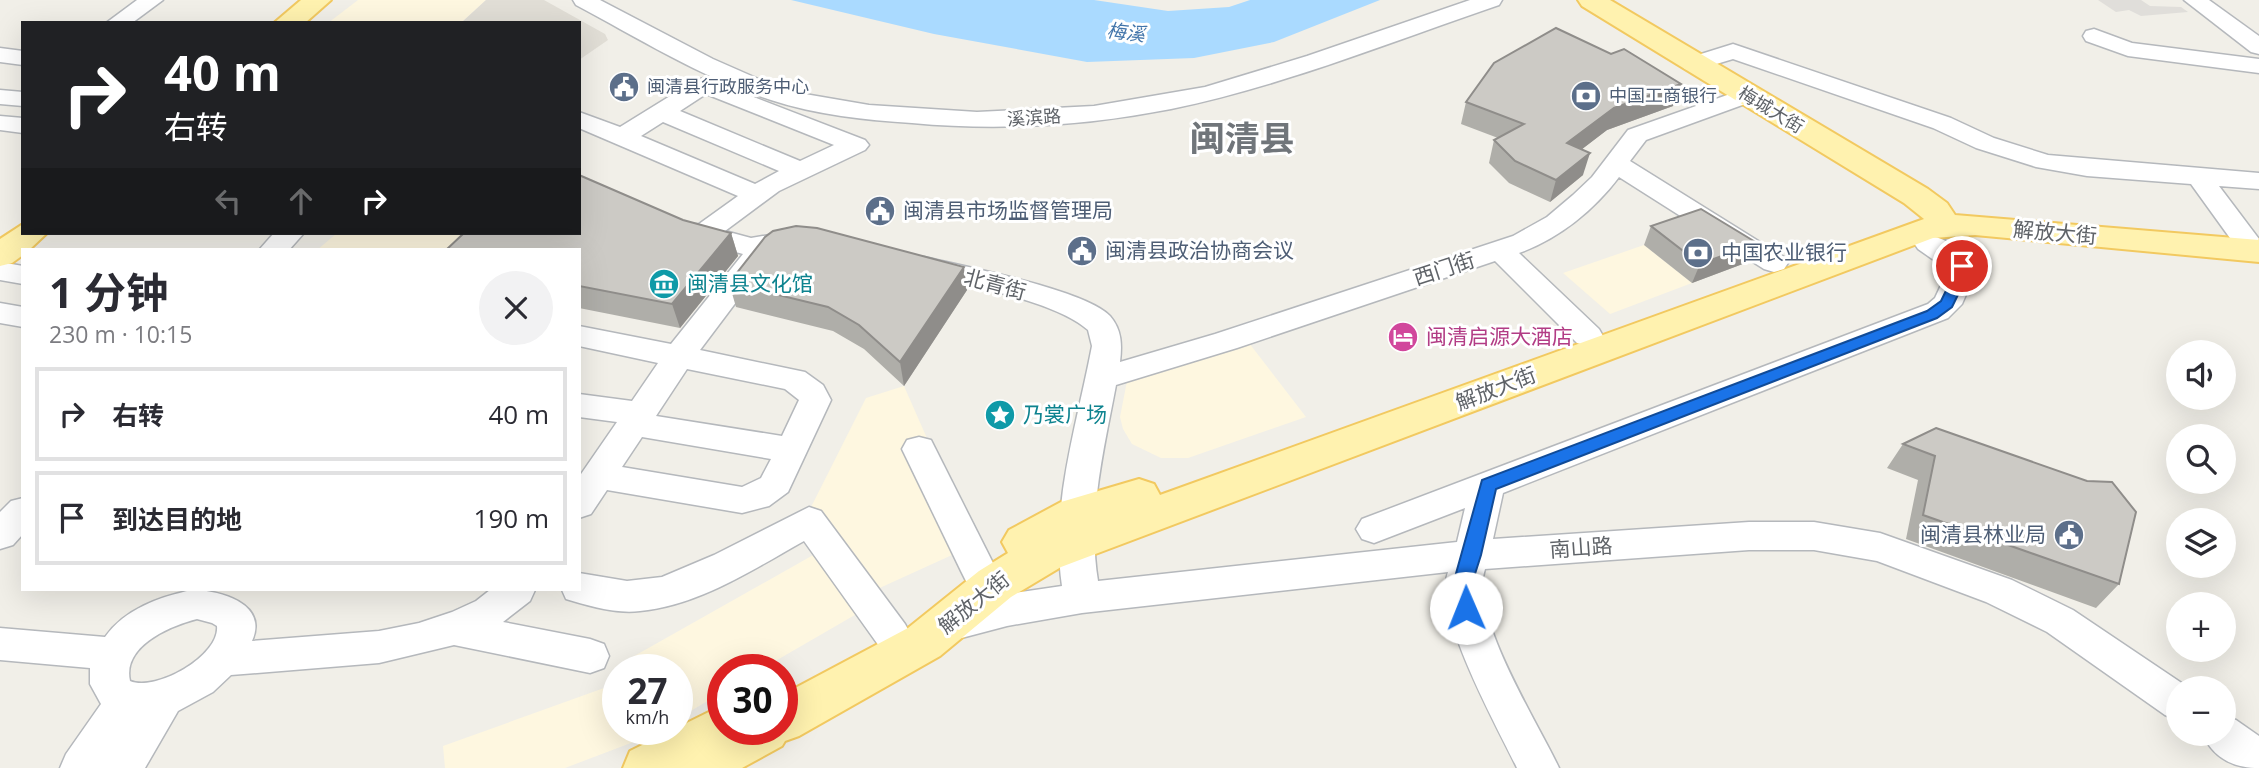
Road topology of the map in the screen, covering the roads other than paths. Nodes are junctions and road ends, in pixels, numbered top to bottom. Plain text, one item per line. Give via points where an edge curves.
1 (147, 0) edge
2 (318, 0) edge
3 (337, 0) edge
4 (584, 0) edge
5 (1490, 0) edge
6 (1591, 0) edge
7 (2196, 0) edge
8 (120, 21) edge
9 (290, 21) edge
10 (310, 21) edge
11 (2094, 36) dead end
12 (2259, 47) edge
13 (0, 55) edge
14 (21, 58) edge
15 (1693, 64) junction
16 (2259, 66) edge
17 (1747, 95) junction
18 (0, 97) edge
19 (21, 99) edge
20 (662, 111) junction
21 (581, 120) edge
22 (0, 123) edge
23 (21, 126) edge
24 (622, 137) junction
25 (1615, 163) junction
26 (798, 170) junction
27 (2199, 177) junction
28 (2259, 181) edge
29 (756, 194) junction
30 (666, 219) edge
31 (21, 221) edge
32 (1936, 226) junction
33 (702, 234) junction
34 (27, 235) edge
35 (288, 235) edge
36 (0, 237) edge
37 (826, 240) edge
38 (2255, 243) edge
39 (764, 247) junction
40 (275, 248) edge
41 (1500, 250) junction
42 (0, 255) edge
43 (891, 257) edge
44 (1773, 263) junction
45 (0, 271) edge
46 (21, 275) edge
47 (0, 313) edge
48 (21, 317) edge
49 (581, 336) edge
50 (1588, 336) junction
51 (679, 356) junction
52 (1102, 378) junction
53 (581, 405) edge
54 (638, 419) junction
55 (919, 449) dead end
56 (791, 450) junction
57 (599, 476) junction
58 (1489, 485) junction
59 (581, 502) edge
60 (21, 514) edge
61 (1075, 529) junction
62 (1374, 529) dead end
63 (0, 536) edge
64 (1472, 555) junction
65 (979, 571) junction
66 (581, 588) edge
67 (516, 591) edge
68 (1082, 598) junction
69 (947, 625) junction
70 (451, 628) junction
71 (892, 635) junction
72 (0, 644) edge
73 (114, 654) junction
74 (590, 656) dead end
75 (224, 659) junction
76 (798, 686) edge
77 (2166, 694) edge
78 (164, 698) junction
79 (125, 700) junction
80 (798, 712) edge
81 (707, 736) edge
82 (2236, 743) edge
83 (737, 745) edge
84 (2259, 760) edge
85 (81, 768) edge
86 (123, 768) edge
87 (648, 768) edge
88 (693, 768) edge
89 (1538, 768) edge

1 - 8 street
2 - 9 main road
3 - 10 main road
4 - 5 street, 溪滨路 via 778,94 863,111 988,121 1105,111 1206,94
6 - 15 main road, 梅城大街
7 - 12 street
11 - 16 street via 2128,49
13 - 14 street
15 - 17 main road, 梅城大街
15 - 27 street via 1733,51 2045,162
17 - 25 street, 西门街 via 1637,135
17 - 32 main road, 梅城大街 via 1916,196
18 - 19 street
20 - 24 street
20 - 26 street
20 - 26 street via 704,85 856,145
21 - 24 street
22 - 23 street
24 - 29 street
25 - 41 street, 西门街 via 1601,183 1557,223
25 - 44 street
26 - 29 street
27 - 28 street
27 - 38 street
29 - 33 street
30 - 33 street
31 - 36 main road
32 - 38 main road, 解放大街
32 - 44 main road, 解放大街 via 1890,220
32 - 58 street via 1963,270 1947,304 1938,312
32 - 61 main road, 解放大街
33 - 39 street via 737,245
34 - 42 main road
35 - 40 street
37 - 39 street via 802,238
39 - 51 street
41 - 50 street
41 - 52 street, 西门街
43 - 52 street, 北青街 via 1083,312 1105,331
44 - 50 main road, 解放大街
45 - 46 street
47 - 48 street
49 - 51 street
50 - 61 main road, 解放大街 via 1157,490
51 - 54 street
51 - 56 street via 794,380 804,386 815,400
52 - 61 street, 北青街
53 - 54 street
54 - 56 street
54 - 57 street
55 - 65 street
56 - 57 street via 769,491 742,500
57 - 59 street
58 - 62 street
58 - 64 street
60 - 63 street
61 - 65 main road, 解放大街 via 1042,531
61 - 68 street, 北青街
61 - 69 main road, 解放大街 via 973,600
64 - 68 street, 南山路
64 - 77 street, 南山路 via 1761,536 1855,541 1926,563 2030,606 2100,646
64 - 89 street via 1464,577 1466,608 1483,655
65 - 71 main road, 解放大街
66 - 71 street via 620,595 661,593 684,586 809,522
67 - 70 street via 491,611
68 - 69 street, 南山路
69 - 80 main road, 解放大街 via 899,658
70 - 74 street
70 - 75 street via 400,645
71 - 76 main road, 解放大街
72 - 73 street
73 - 75 street via 134,631 154,618 197,604 215,605 234,621 236,633
73 - 79 street via 106,680 112,692
75 - 78 street via 205,678
78 - 79 street
78 - 86 street
79 - 85 street
81 - 87 main road
82 - 84 street
83 - 88 main road

